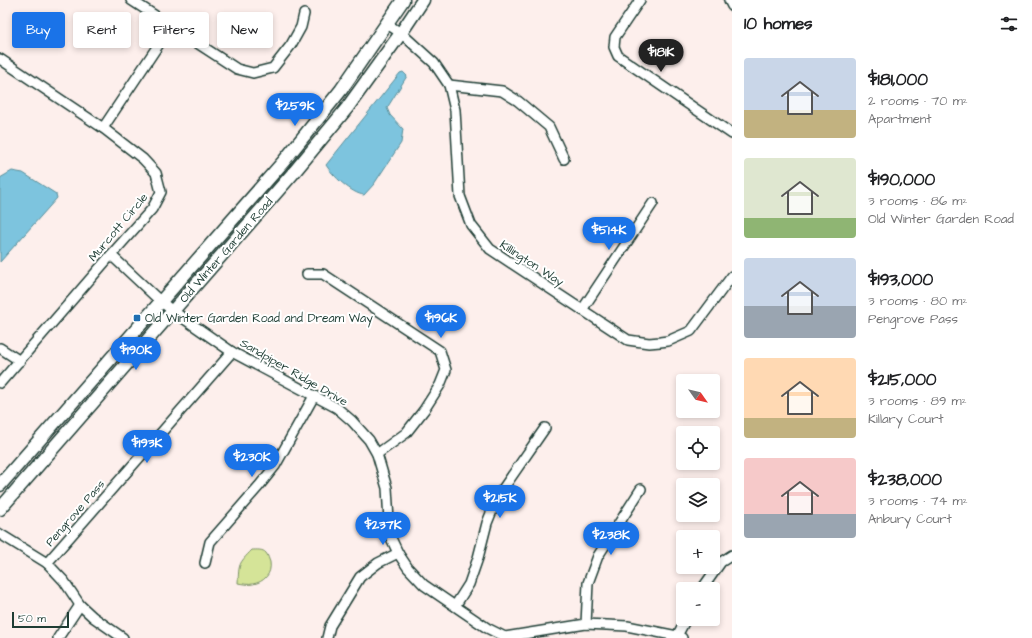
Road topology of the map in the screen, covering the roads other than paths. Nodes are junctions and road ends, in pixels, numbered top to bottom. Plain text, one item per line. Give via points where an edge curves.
1 (131, 0) edge
2 (403, 0) edge
3 (423, 0) edge
4 (640, 0) edge
5 (729, 0) edge
6 (732, 6) edge
7 (149, 12) edge
8 (304, 14) dead end
9 (387, 24) junction
10 (401, 34) junction
11 (156, 48) edge
12 (205, 48) edge
13 (0, 59) edge
14 (449, 85) junction
15 (103, 128) junction
16 (732, 134) edge
17 (564, 159) dead end
18 (653, 203) dead end
19 (111, 255) junction
20 (308, 274) dead end
21 (732, 276) edge
22 (160, 301) junction
23 (582, 310) junction
24 (173, 311) junction
25 (0, 348) edge
26 (232, 352) junction
27 (20, 361) junction
28 (0, 383) edge
29 (314, 396) junction
30 (545, 428) dead end
31 (377, 454) junction
32 (0, 485) edge
33 (641, 489) dead end
34 (0, 509) edge
35 (0, 534) edge
36 (398, 553) junction
37 (732, 555) edge
38 (47, 563) junction
39 (204, 563) dead end
40 (707, 582) edge
41 (80, 605) junction
42 (455, 606) junction
43 (586, 624) junction
44 (684, 626) edge
45 (680, 637) edge
46 (58, 638) edge
47 (123, 638) edge
48 (327, 638) edge

1 - 7 street
2 - 9 main road, Old Winter Garden Road
3 - 10 main road, Old Winter Garden Road
4 - 16 street via 615,37 614,47 618,56
5 - 6 street
8 - 12 street via 302,27 273,68 253,73 237,69
9 - 10 street, Killington Way
9 - 22 main road, Old Winter Garden Road via 341,90 284,161
10 - 14 street, Killington Way via 434,63
10 - 24 main road, Old Winter Garden Road via 347,108 300,166
11 - 15 street
13 - 15 street, Murcott Circle
14 - 17 street via 502,91 518,101 549,127
14 - 23 street, Killington Way via 455,110 460,196 471,225 490,249
15 - 19 street, Murcott Circle via 143,159 156,173 161,192 152,209
18 - 23 street
19 - 22 street, Sandpiper Ridge Drive
19 - 27 street, Murcott Circle
20 - 31 street via 323,274 440,351 446,370 440,385 406,433
21 - 23 street, Killington Way via 691,331 668,341 649,343 628,340
22 - 24 street, Sandpiper Ridge Drive
22 - 32 main road, Old Winter Garden Road
24 - 26 street, Sandpiper Ridge Drive
24 - 34 main road, Old Winter Garden Road
25 - 27 street
26 - 29 street, Sandpiper Ridge Drive
26 - 38 street, Pengrove Pass
27 - 28 street, Murcott Circle
29 - 31 street, Sandpiper Ridge Drive via 337,408 352,421
29 - 39 street via 275,466 210,542
30 - 42 street via 498,496 469,584
31 - 36 street, Sandpiper Ridge Drive via 386,488 390,536
33 - 43 street via 598,556 588,583
35 - 38 street
36 - 42 street, Sandpiper Ridge Drive via 424,585
36 - 48 street via 378,563 360,577 330,626
37 - 40 street via 721,562
38 - 41 street via 64,581
41 - 46 street
41 - 47 street
42 - 43 street, Sandpiper Ridge Drive via 505,637
43 - 45 street, Sandpiper Ridge Drive via 627,626
44 - 45 street

